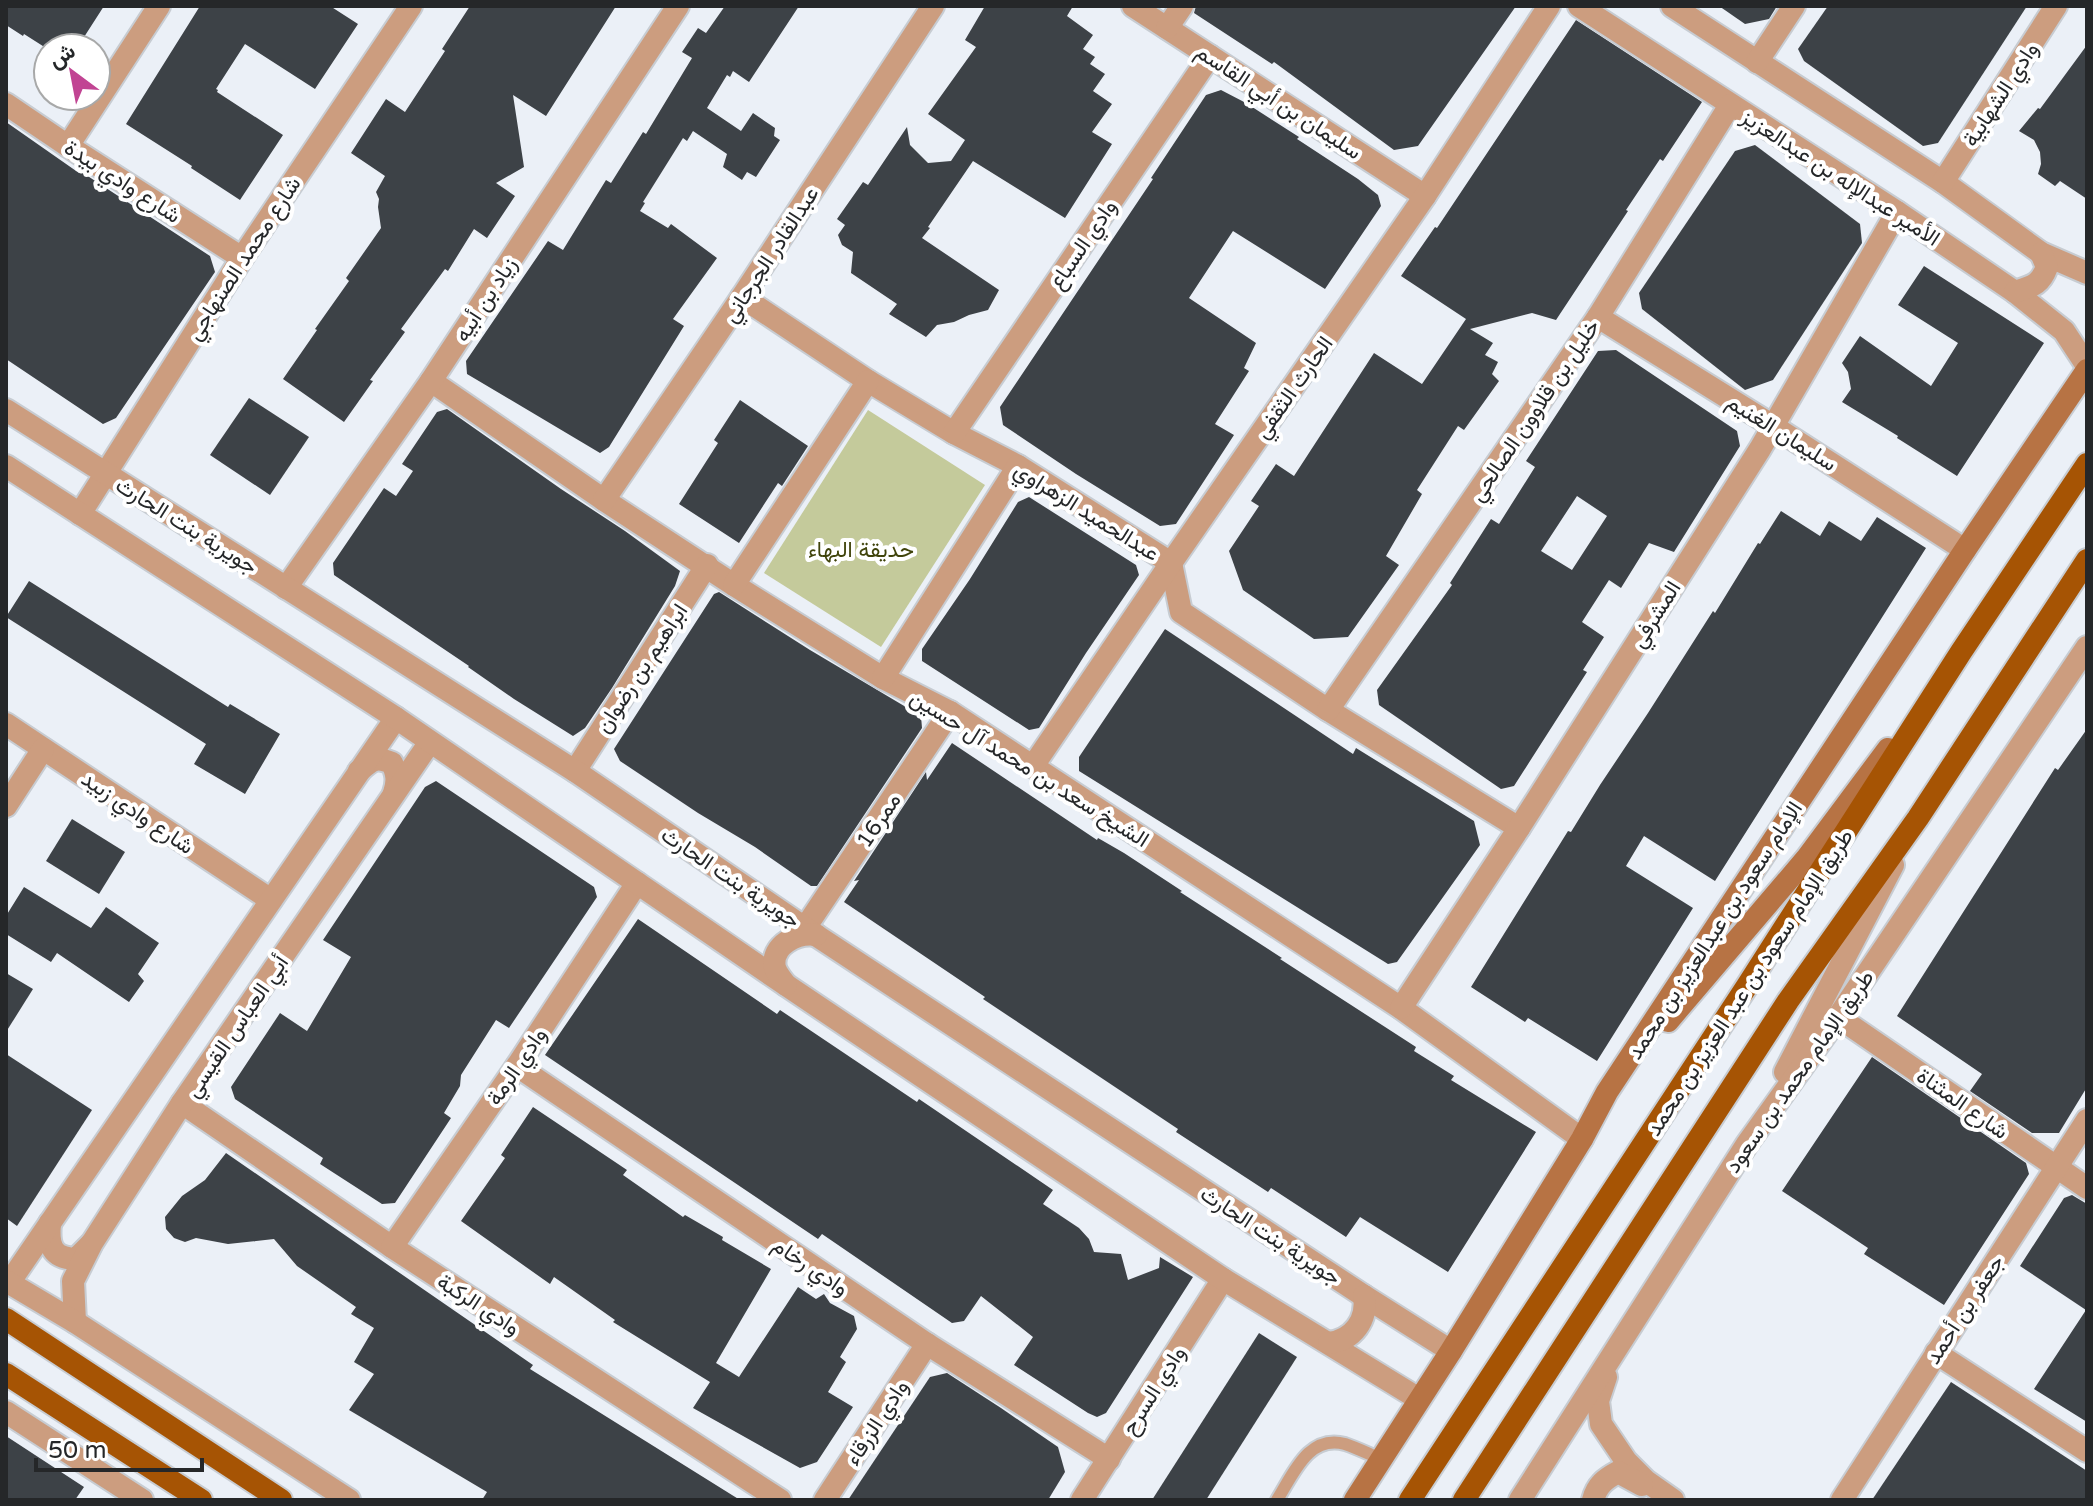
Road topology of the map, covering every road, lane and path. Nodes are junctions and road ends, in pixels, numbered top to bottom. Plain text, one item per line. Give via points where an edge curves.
1 (159, 6) edge
2 (411, 6) edge
3 (678, 6) edge
4 (933, 6) edge
5 (1133, 6) edge
6 (1182, 6) edge
7 (1549, 6) edge
8 (1579, 6) edge
9 (1672, 6) edge
10 (1794, 6) edge
11 (2056, 6) edge
12 (1167, 28) junction
13 (1210, 56) junction
14 (1757, 62) junction
15 (6, 104) edge
16 (1730, 105) junction
17 (68, 146) junction
18 (1943, 182) junction
19 (1425, 196) junction
20 (1897, 212) junction
21 (2041, 253) junction
22 (242, 258) junction
23 (2087, 273) edge
24 (2015, 292) junction
25 (742, 297) junction
26 (1598, 317) junction
27 (2087, 368) edge
28 (431, 381) junction
29 (868, 381) junction
30 (6, 410) edge
31 (1774, 426) junction
32 (954, 433) junction
33 (2087, 464) edge
34 (6, 466) edge
35 (1018, 466) junction
36 (106, 473) junction
37 (604, 500) junction
38 (80, 514) junction
39 (1965, 550) junction
40 (2087, 560) edge
41 (1171, 563) junction
42 (707, 565) junction
43 (734, 585) junction
44 (286, 588) junction
45 (1961, 652) junction
46 (2083, 661) edge
47 (883, 678) junction
48 (1328, 710) junction
49 (950, 712) junction
50 (396, 718) junction
51 (6, 724) edge
52 (430, 742) junction
53 (43, 749) junction
54 (1033, 766) junction
55 (575, 771) junction
56 (358, 772) junction
57 (394, 795) junction
58 (6, 806) edge
59 (1918, 818) junction
60 (1519, 828) junction
61 (637, 883) junction
62 (271, 900) junction
63 (772, 905) junction
64 (811, 932) junction
65 (737, 951) junction
66 (786, 985) junction
67 (1401, 1008) junction
68 (1838, 1017) junction
69 (517, 1066) junction
70 (1607, 1092) junction
71 (182, 1103) junction
72 (2087, 1120) edge
73 (1582, 1139) junction
74 (1747, 1144) junction
75 (2055, 1167) junction
76 (2087, 1188) edge
77 (50, 1223) junction
78 (92, 1243) junction
79 (392, 1247) junction
80 (1223, 1279) junction
81 (8, 1282) edge
82 (1364, 1296) junction
83 (6, 1319) edge
84 (75, 1322) junction
85 (1329, 1343) junction
86 (927, 1344) junction
87 (1618, 1344) junction
88 (1451, 1351) junction
89 (1936, 1353) junction
90 (6, 1374) edge
91 (1419, 1399) junction
92 (6, 1412) edge
93 (2087, 1451) edge
94 (1109, 1459) junction
95 (1381, 1459) junction
96 (142, 1500) edge
97 (201, 1500) edge
98 (281, 1500) edge
99 (349, 1500) edge
100 (780, 1500) edge
101 (825, 1500) edge
102 (1082, 1500) edge
103 (1277, 1500) edge
104 (1355, 1500) edge
105 (1410, 1500) edge
106 (1464, 1500) edge
107 (1520, 1500) edge
108 (1593, 1500) edge
109 (1670, 1500) edge
110 (1842, 1500) edge

1 - 17 street
2 - 22 street, شارع محمد الصنهاجي
3 - 28 street, زياد بن أبيه
4 - 25 street, عبدالقادر الجرجاني
5 - 12 street, سليمان بن أبي القاسم
6 - 12 street
7 - 19 street, الحارث الثقفي
8 - 16 street, الأمير عبدالإله بن عبدالعزيز
9 - 14 street
10 - 14 street
11 - 18 street, وادي الشهابية
12 - 13 street, سليمان بن أبي القاسم
13 - 19 street, سليمان بن أبي القاسم
13 - 32 street, وادي السباع
14 - 18 street
15 - 17 street, شارع وادي بيدة
16 - 20 street, الأمير عبدالإله بن عبدالعزيز
16 - 26 street, خليل بن قلاوون الصالحي
17 - 22 street, شارع وادي بيدة
18 - 21 street
19 - 41 street, الحارث الثقفي
20 - 24 street, الأمير عبدالإله بن عبدالعزيز
20 - 31 street, المشرفي
21 - 23 street
21 - 24 street via 2047,267 2042,280
22 - 36 street, شارع محمد الصنهاجي
24 - 27 street, الأمير عبدالإله بن عبدالعزيز via 2064,331
25 - 29 street, عبدالحميد الزهراوي
25 - 37 street, عبدالقادر الجرجاني
26 - 31 street, سليمان الغنيم
26 - 48 street, خليل بن قلاوون الصالحي
27 - 39 main road, الإمام سعود بن عبدالعزيز بن محمد
28 - 37 street, الشيخ سعد بن محمد آل حسين
28 - 44 street, زياد بن أبيه
29 - 32 street, عبدالحميد الزهراوي
29 - 43 street
30 - 36 street, جويرية بنت الحارث
31 - 39 street, سليمان الغنيم
31 - 60 street, المشرفي
32 - 35 street, عبدالحميد الزهراوي
33 - 45 main road, طريق الإمام سعود بن عبد العزيز بن محمد
34 - 38 street
35 - 41 street, عبدالحميد الزهراوي
35 - 47 street
36 - 38 street, شارع محمد الصنهاجي
36 - 44 street, جويرية بنت الحارث
37 - 42 street, الشيخ سعد بن محمد آل حسين
38 - 50 street
39 - 70 main road, الإمام سعود بن عبدالعزيز بن محمد
40 - 59 main road, طريق الإمام سعود بن عبد العزيز بن محمد
41 - 48 street, عبدالحميد الزهراوي via 1181,612
41 - 54 street, الحارث الثقفي
42 - 43 street, الشيخ سعد بن محمد آل حسين
42 - 55 street, ابراهيم بن رضوان
43 - 47 street, الشيخ سعد بن محمد آل حسين
44 - 55 street, جويرية بنت الحارث
45 - 70 main road via 1806,859
45 - 105 main road, طريق الإمام سعود بن عبد العزيز بن محمد
46 - 68 street, طريق الإمام محمد بن سعود
47 - 49 street, الشيخ سعد بن محمد آل حسين
48 - 60 street, عبدالحميد الزهراوي
49 - 54 street, الشيخ سعد بن محمد آل حسين
49 - 64 street, ممر16
50 - 52 street
50 - 56 street, أبي العباس القيسي
51 - 53 street, شارع وادي زبيد
52 - 57 street, أبي العباس القيسي
52 - 61 street
53 - 58 street
53 - 62 street, شارع وادي زبيد
54 - 67 street, الشيخ سعد بن محمد آل حسين
55 - 63 street, جويرية بنت الحارث
56 - 57 street via 371,761 392,763
56 - 62 street, أبي العباس القيسي
57 - 71 street, أبي العباس القيسي
59 - 74 street
59 - 106 main road, طريق الإمام سعود بن عبد العزيز بن محمد via 1788,1001
60 - 67 street, المشرفي
61 - 65 street
61 - 69 street, وادي الرمة
62 - 77 street, أبي العباس القيسي
63 - 64 street, جويرية بنت الحارث
63 - 65 street via 776,929 767,948
64 - 66 street via 781,947 774,964
64 - 82 street, جويرية بنت الحارث
65 - 66 street
66 - 80 street
67 - 73 street, الشيخ سعد بن محمد آل حسين
68 - 74 street, طريق الإمام محمد بن سعود
68 - 75 street, شارع المثناة
69 - 79 street, وادي الرمة
69 - 86 street, وادي رخام
70 - 73 main road, الإمام سعود بن عبدالعزيز بن محمد
71 - 78 street, أبي العباس القيسي
71 - 79 street, وادي الركبة
72 - 75 street, جعفر بن أحمد
73 - 88 main road, الإمام سعود بن عبدالعزيز بن محمد
74 - 87 street, طريق الإمام محمد بن سعود
75 - 76 street, شارع المثناة
75 - 89 street, جعفر بن أحمد
77 - 78 street via 48,1242 63,1258 76,1259
77 - 81 street, أبي العباس القيسي
78 - 84 street, أبي العباس القيسي via 73,1281
79 - 100 street, وادي الركبة
80 - 85 street
80 - 94 street, وادي السرح
81 - 84 street
82 - 85 street via 1366,1308 1358,1326 1339,1342
82 - 88 street, جويرية بنت الحارث
83 - 98 main road
84 - 99 street
85 - 91 street
86 - 94 street, وادي رخام
86 - 101 street, وادي الزرقاء
87 - 107 street, طريق الإمام محمد بن سعود
87 - 109 street via 1598,1401 1601,1424 1626,1461
88 - 91 main road, الإمام سعود بن عبدالعزيز بن محمد
89 - 93 street
89 - 110 street, جعفر بن أحمد
90 - 97 main road
91 - 95 main road, الإمام سعود بن عبدالعزيز بن محمد
92 - 96 street
94 - 102 street, وادي السرح
95 - 103 lane via 1343,1443 1324,1444 1304,1456
95 - 104 main road, الإمام سعود بن عبدالعزيز بن محمد
108 - 109 street via 1596,1489 1618,1472

